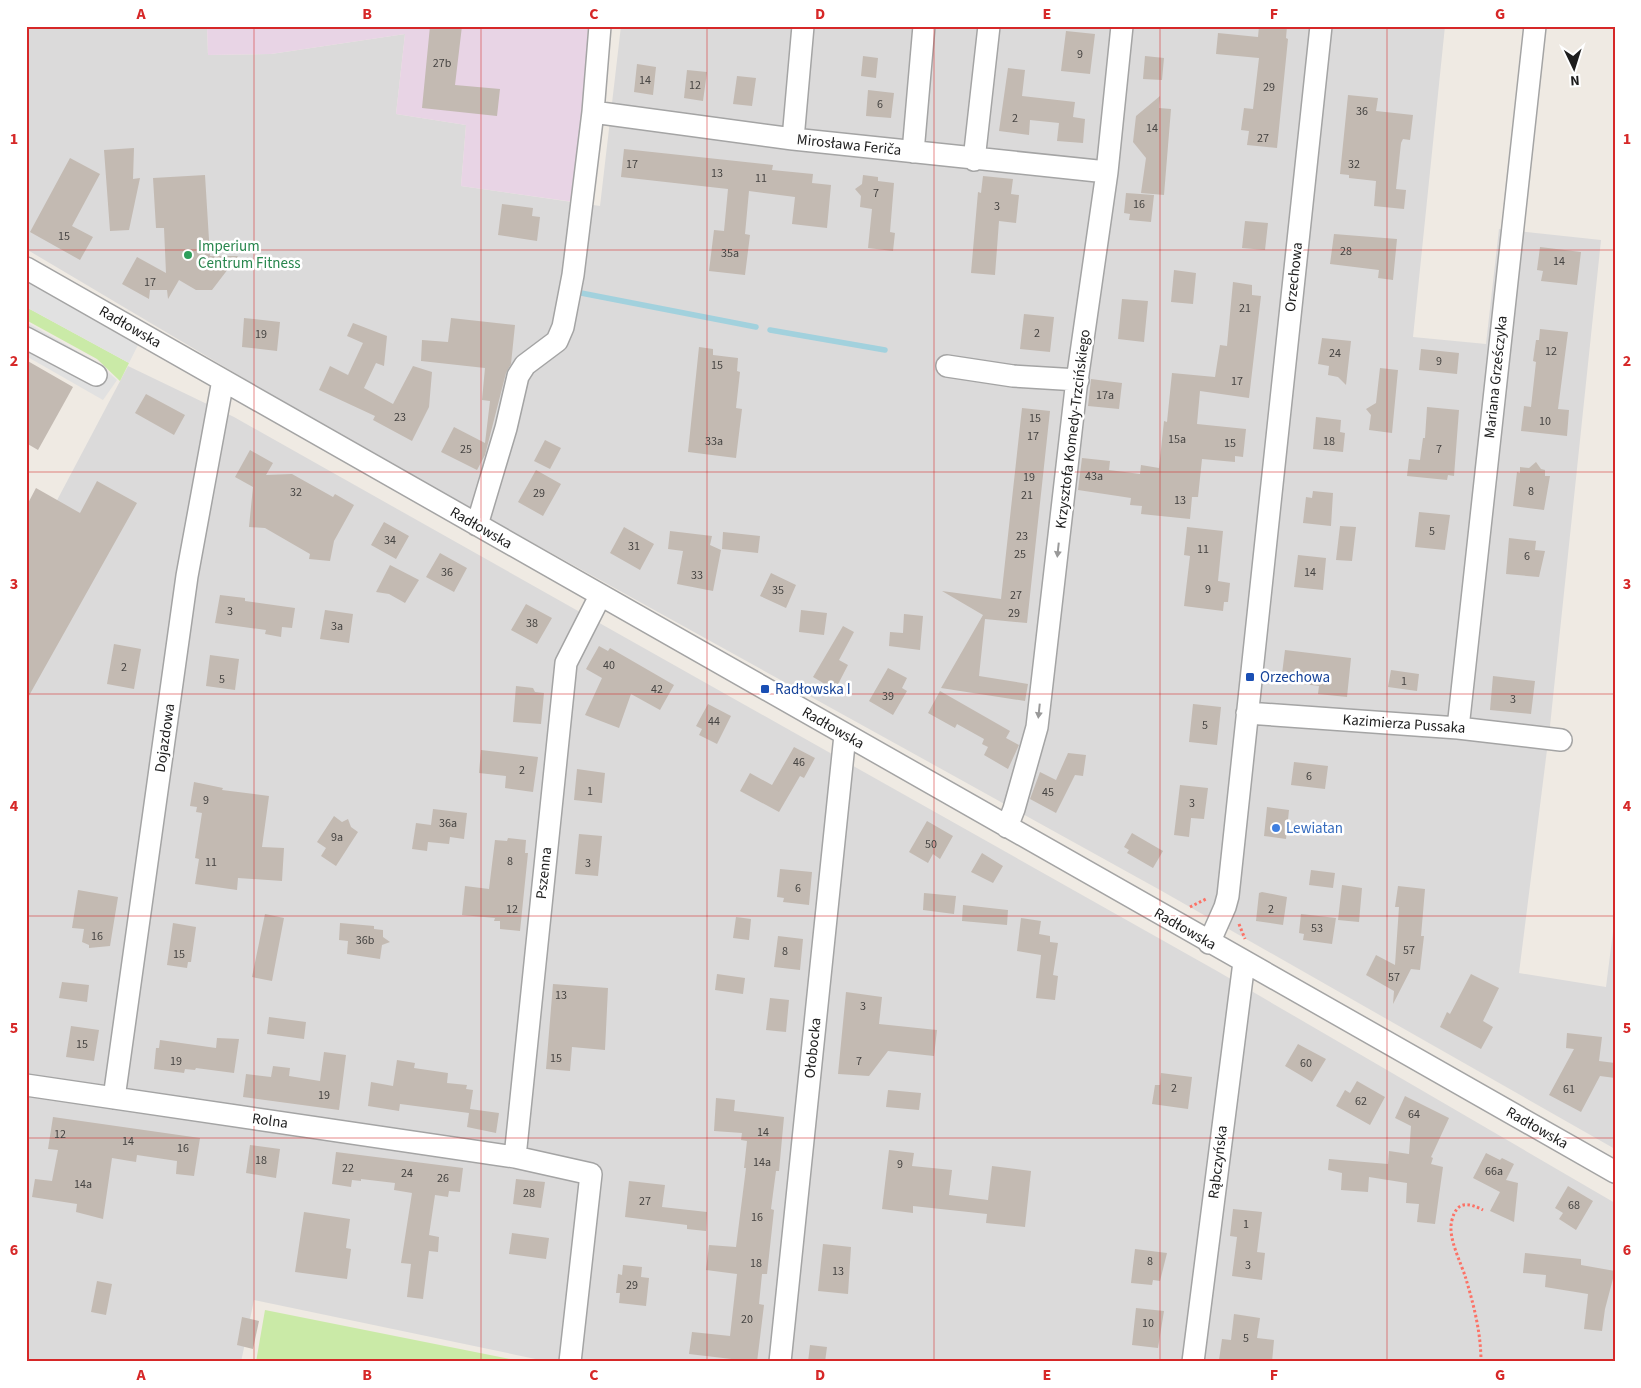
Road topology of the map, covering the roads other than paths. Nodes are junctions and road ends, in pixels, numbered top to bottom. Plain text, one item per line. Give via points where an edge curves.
1 (600, 26) edge
2 (803, 26) edge
3 (924, 26) edge
4 (988, 26) edge
5 (1122, 26) edge
6 (1321, 26) edge
7 (1534, 26) edge
8 (593, 112) junction
9 (792, 139) junction
10 (913, 152) junction
11 (974, 160) junction
12 (1107, 172) junction
13 (26, 268) edge
14 (26, 338) edge
15 (948, 366) dead end
16 (96, 375) dead end
17 (223, 380) junction
18 (1078, 380) junction
19 (477, 525) junction
20 (600, 596) junction
21 (1247, 713) junction
22 (1458, 728) junction
23 (845, 735) junction
24 (1561, 740) dead end
25 (1007, 827) junction
26 (1209, 943) junction
27 (1244, 962) junction
28 (26, 1085) edge
29 (114, 1098) junction
30 (515, 1158) junction
31 (1615, 1172) edge
32 (570, 1362) edge
33 (780, 1362) edge
34 (1193, 1362) edge

1 - 8 street
2 - 9 street
3 - 10 street
4 - 11 street
5 - 12 street, Krzysztofa Komedy-Trzcińskiego
6 - 21 street, Orzechowa
7 - 22 street, Mariana Grześczyka
8 - 9 street, Mirosława Feriča
8 - 19 street via 573,275 563,327 557,341 525,365 518,376
9 - 10 street, Mirosława Feriča
10 - 11 street, Mirosława Feriča
11 - 12 street, Mirosława Feriča
12 - 18 street, Krzysztofa Komedy-Trzcińskiego
13 - 17 street, Radłowska
14 - 16 street
15 - 18 street via 1013,376
17 - 19 street, Radłowska
17 - 29 street, Dojazdowa via 187,576
18 -> 25 street, Krzysztofa Komedy-Trzcińskiego via 1038,727
19 - 20 street, Radłowska
20 - 23 street, Radłowska
20 - 30 street, Pszenna via 566,663
21 - 22 street, Kazimierza Pussaka
21 - 26 street, Orzechowa via 1228,896
22 - 24 street, Kazimierza Pussaka
23 - 25 street, Radłowska
23 - 33 street, Ołobocka
25 - 26 street, Radłowska
26 - 27 street, Radłowska
27 - 31 street, Radłowska
27 - 34 street, Rąbczyńska
28 - 29 street, Rolna
29 - 30 street, Rolna
30 - 32 street, Rolna via 591,1174

